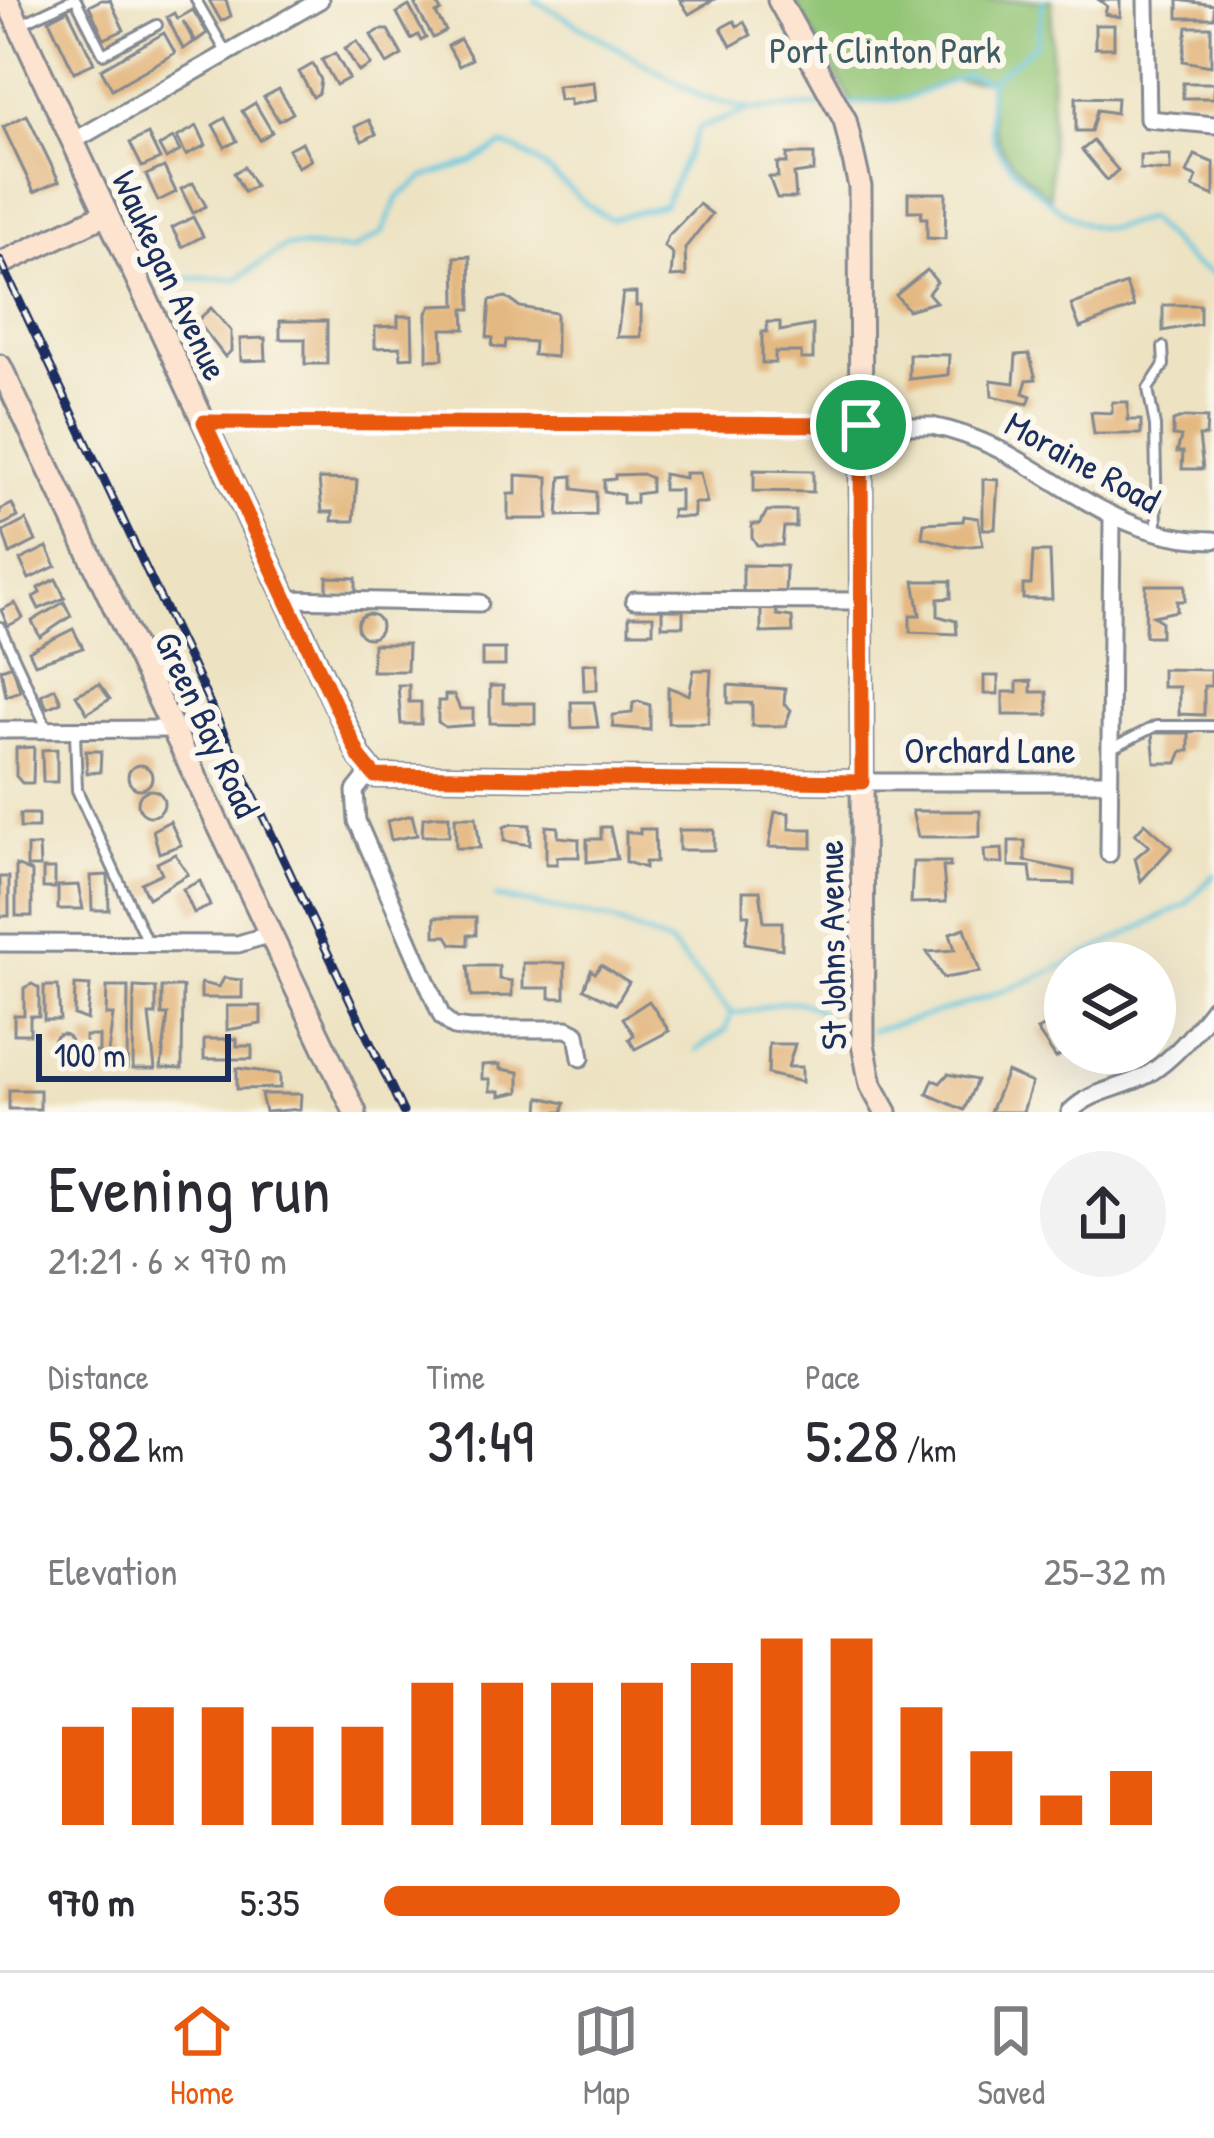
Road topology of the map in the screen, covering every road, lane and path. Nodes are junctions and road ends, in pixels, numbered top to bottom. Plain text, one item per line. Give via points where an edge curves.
1 (7, 0) edge
2 (73, 0) edge
3 (196, 0) edge
4 (320, 0) edge
5 (779, 0) edge
6 (1146, 0) edge
7 (157, 25) dead end
8 (18, 26) junction
9 (227, 54) junction
10 (1214, 125) edge
11 (76, 150) junction
12 (106, 214) junction
13 (83, 227) junction
14 (0, 264) edge
15 (1163, 347) dead end
16 (0, 366) edge
17 (204, 422) junction
18 (861, 425) junction
19 (1112, 518) junction
20 (1158, 536) junction
21 (1214, 540) edge
22 (287, 599) junction
23 (634, 600) dead end
24 (861, 601) junction
25 (480, 603) dead end
26 (0, 628) edge
27 (1214, 726) edge
28 (174, 729) junction
29 (0, 730) edge
30 (47, 730) junction
31 (75, 730) junction
32 (1108, 750) junction
33 (370, 772) junction
34 (862, 782) junction
35 (1108, 782) junction
36 (1109, 854) dead end
37 (271, 934) junction
38 (0, 943) edge
39 (147, 943) junction
40 (1214, 1007) edge
41 (581, 1058) dead end
42 (355, 1112) edge
43 (886, 1112) edge
44 (1070, 1112) edge

1 - 8 street, Waukegan Avenue
2 - 7 lane via 103,54
2 - 8 lane
3 - 9 lane
4 - 9 street
5 - 18 street, St Johns Avenue via 853,138
6 - 10 street via 1148,119
8 - 11 street, Waukegan Avenue
9 - 11 street
11 - 12 street, Waukegan Avenue
11 - 13 street
12 - 13 street
12 - 17 street, Waukegan Avenue
13 - 14 street
15 - 20 lane via 1164,365 1148,389
16 - 28 street, Green Bay Road
17 - 18 street, Moraine Road
17 - 22 street, Waukegan Avenue
18 - 19 street, Moraine Road via 963,432
18 - 24 street, St Johns Avenue
19 - 20 street, Moraine Road
19 - 32 street
20 - 21 street, Moraine Road
22 - 25 street
22 - 33 street, Waukegan Avenue
23 - 24 street
24 - 34 street, St Johns Avenue
26 - 30 lane
27 - 32 lane via 1156,726
28 - 31 street
28 - 37 street, Green Bay Road
29 - 30 street
30 - 31 street
31 - 39 lane via 77,790
32 - 35 street
33 - 34 street, Orchard Lane
33 - 41 street via 355,790 358,821 442,1017 470,1029 567,1029 577,1034
34 - 35 street, Orchard Lane
34 - 43 street, St Johns Avenue via 863,1044
35 - 36 street
37 - 39 street via 238,944
37 - 42 street, Green Bay Road
38 - 39 street
40 - 44 street via 1168,1061

